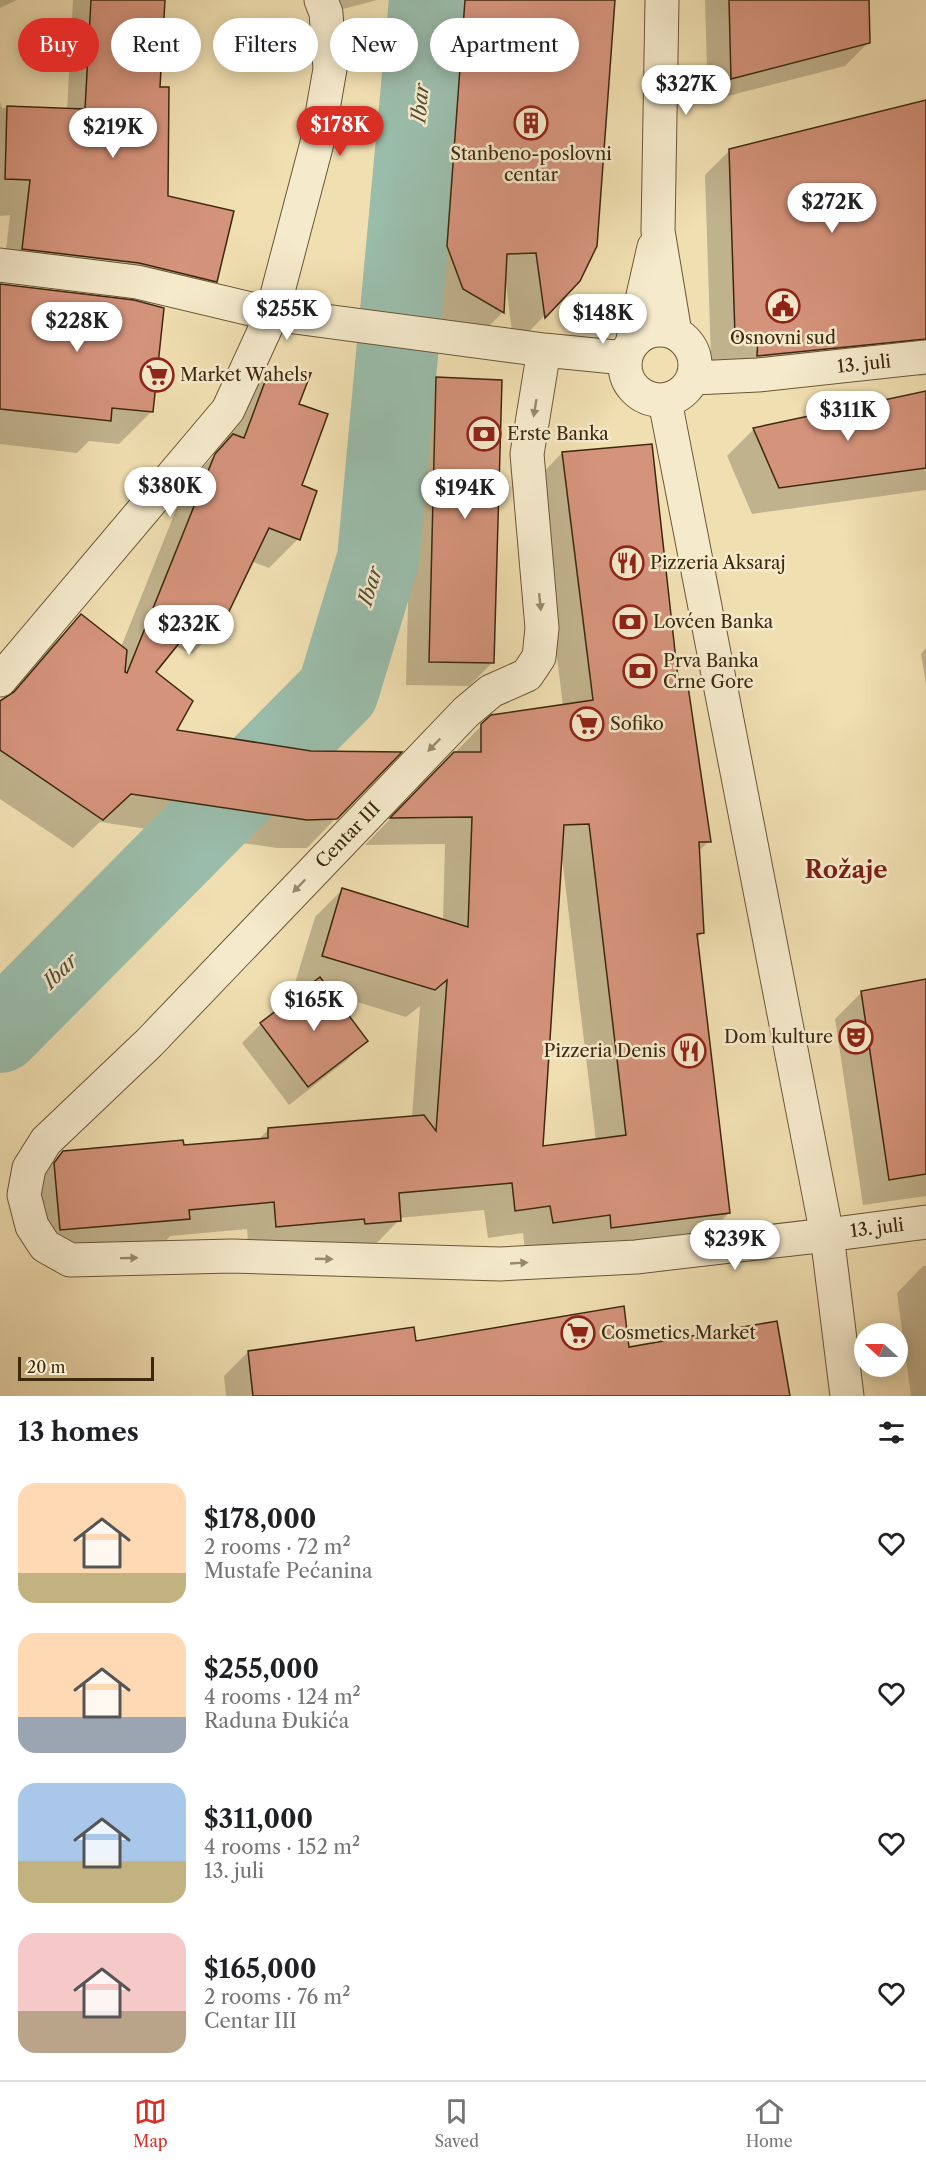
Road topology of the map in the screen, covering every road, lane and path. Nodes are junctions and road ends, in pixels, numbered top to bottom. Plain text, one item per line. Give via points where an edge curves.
1 (321, 0) edge
2 (662, 0) edge
3 (658, 231) junction
4 (0, 265) edge
5 (272, 314) junction
6 (675, 333) junction
7 (544, 350) junction
8 (628, 351) junction
9 (926, 357) edge
10 (694, 378) junction
11 (665, 401) junction
12 (0, 680) edge
13 (926, 1222) edge
14 (827, 1234) junction
15 (70, 1260) joint
16 (847, 1396) edge

1 - 5 street via 326,13 330,69 317,143
2 - 3 street
3 - 6 street
3 - 8 street
4 - 5 street via 137,282
5 - 7 street
5 - 12 street via 228,410
6 - 8 street via 657,330 643,334
6 - 10 street via 689,343 696,360
7 - 8 street
7 -> 15 street, Centar III via 526,454 542,628 539,657 527,675 491,691 466,712 149,1042 46,1141 29,1168 24,1195 32,1226 45,1246
8 - 11 street via 627,380 643,397
9 - 10 street, 13. juli
10 - 11 street via 677,397
11 - 14 street
13 - 14 street, 13. juli
15 -> 14 street, 13. juli via 232,1256 500,1264 636,1257
14 - 16 street

